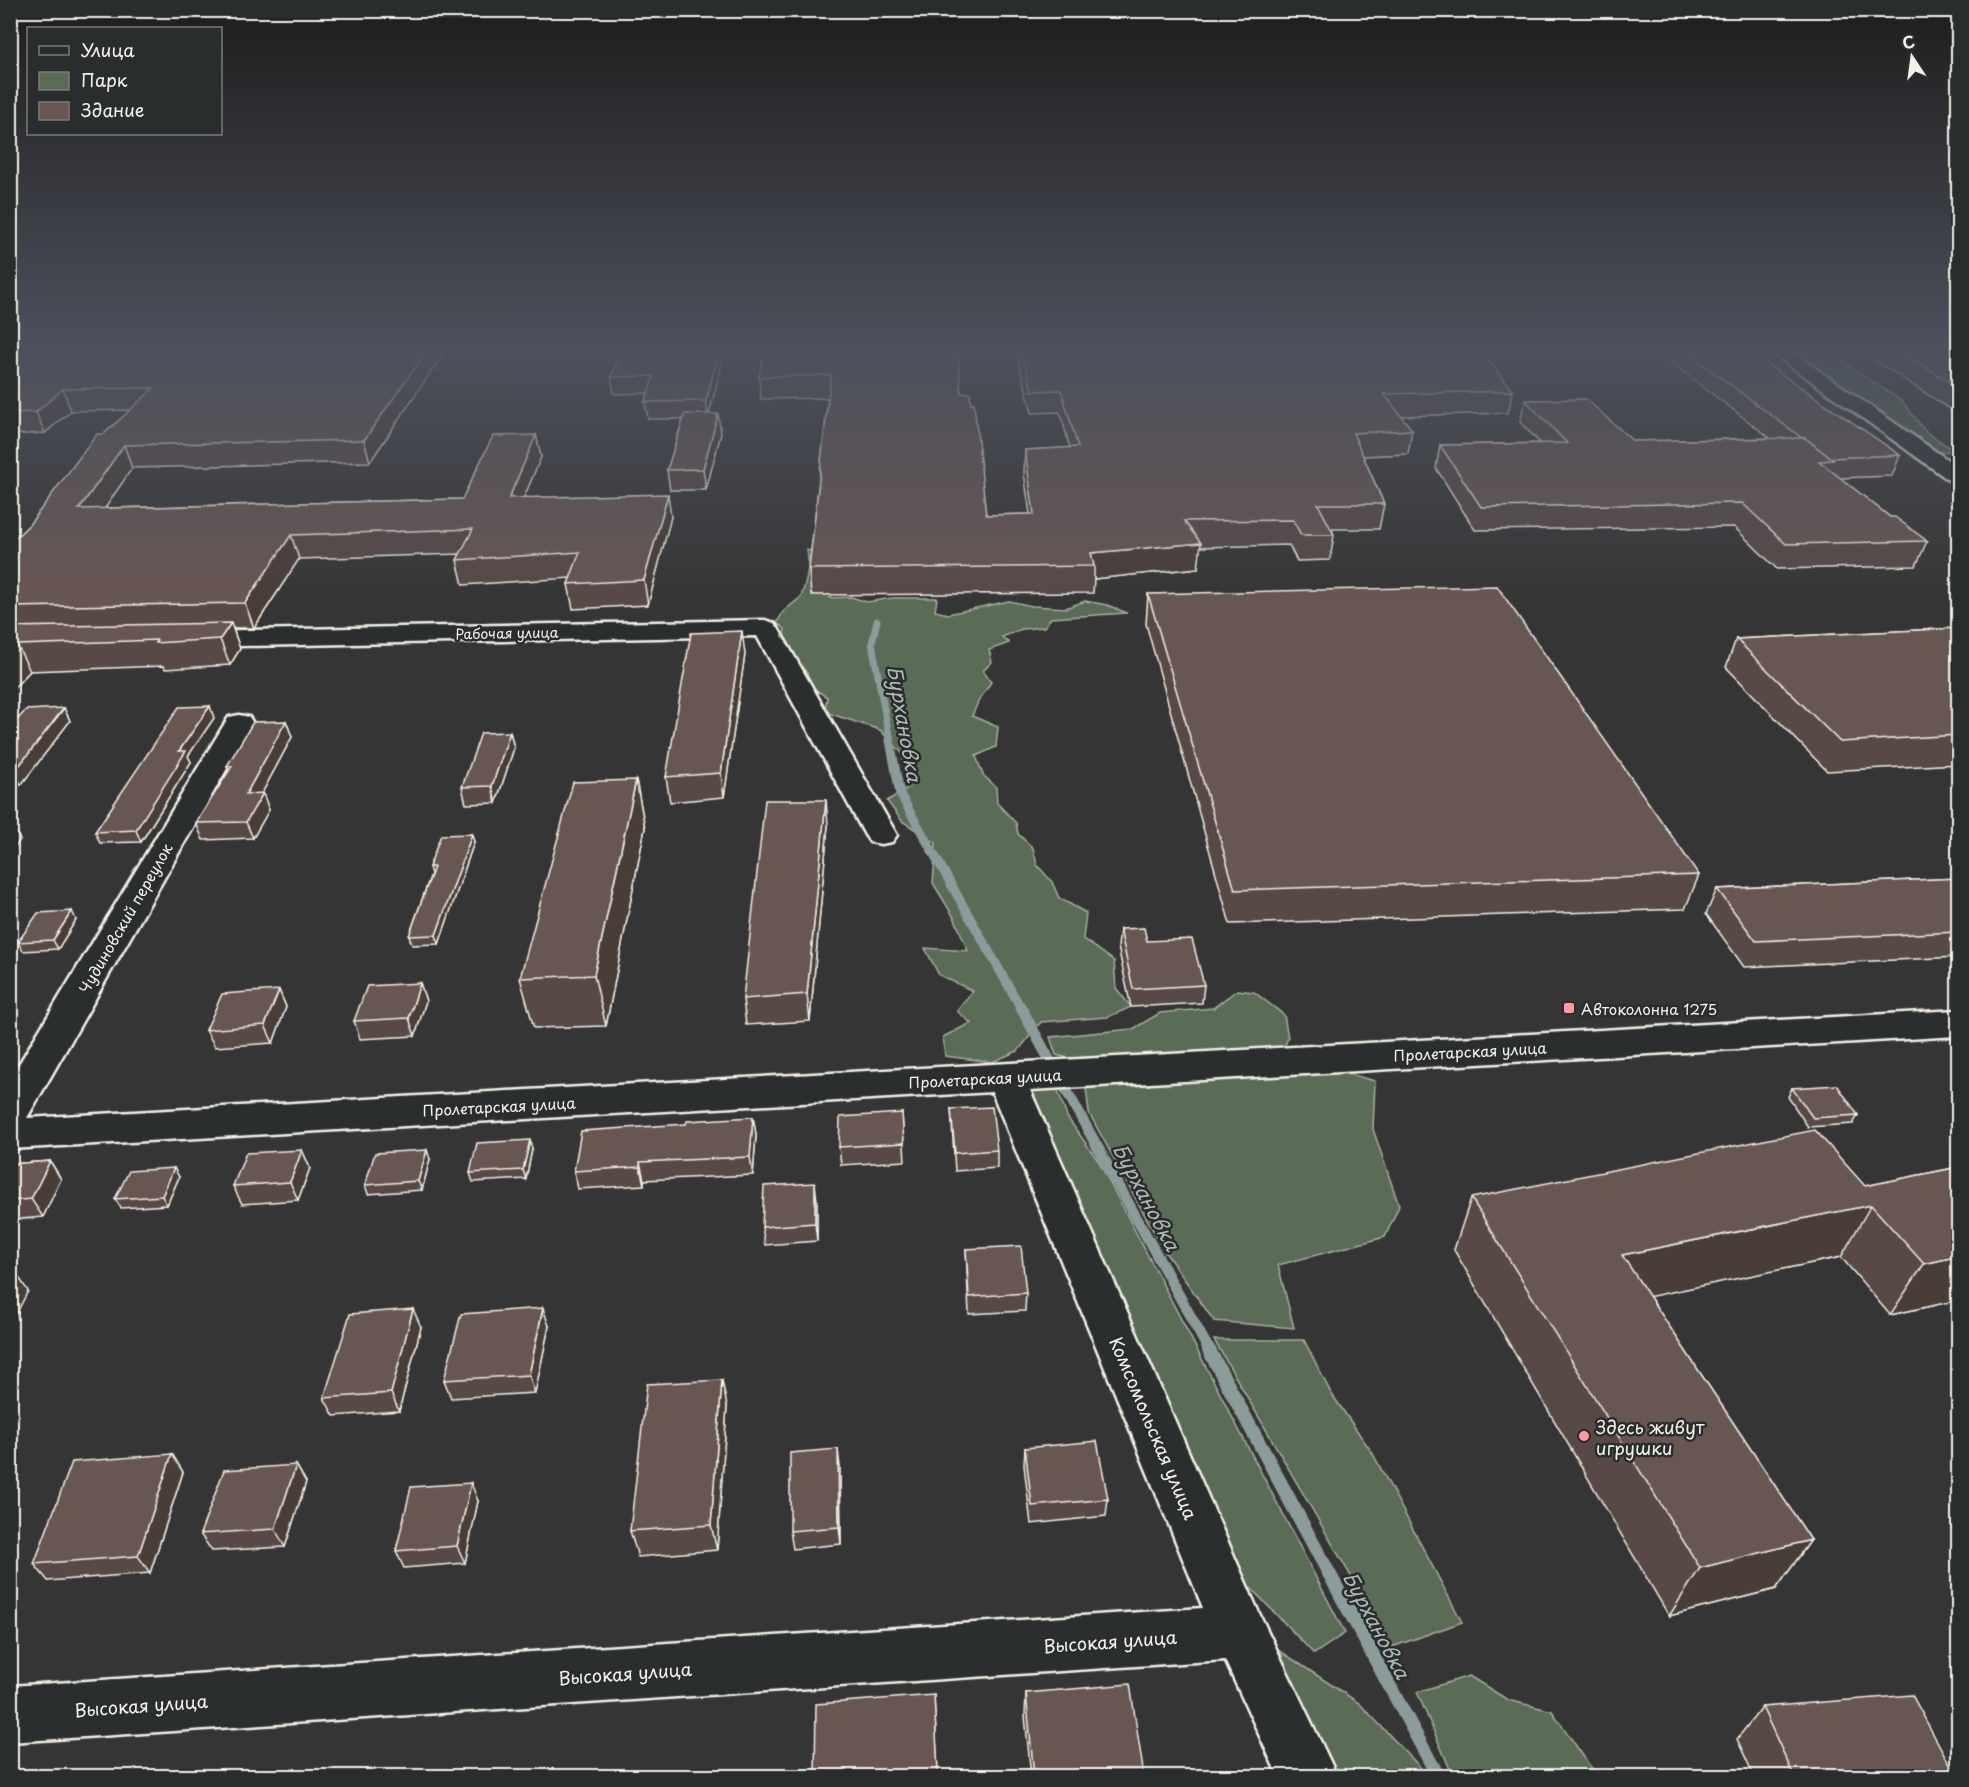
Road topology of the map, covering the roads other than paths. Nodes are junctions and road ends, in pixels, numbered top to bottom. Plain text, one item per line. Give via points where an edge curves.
1 (1900, 435) edge
2 (1959, 476) edge
3 (165, 640) edge
4 (239, 723) dead end
5 (881, 835) dead end
6 (1959, 1023) edge
7 (1041, 1075) junction
8 (10, 1113) edge
9 (10, 1134) edge
10 (1240, 1632) junction
11 (10, 1714) edge
12 (1308, 1776) edge

1 - 2 street
3 - 5 street, Рабочая улица via 765,628
4 - 8 street, Чудиновский переулок
6 - 7 street, Пролетарская улица
7 - 9 street, Пролетарская улица
7 - 10 street, Комсомольская улица
10 - 11 street, Высокая улица
10 - 12 street, Комсомольская улица

